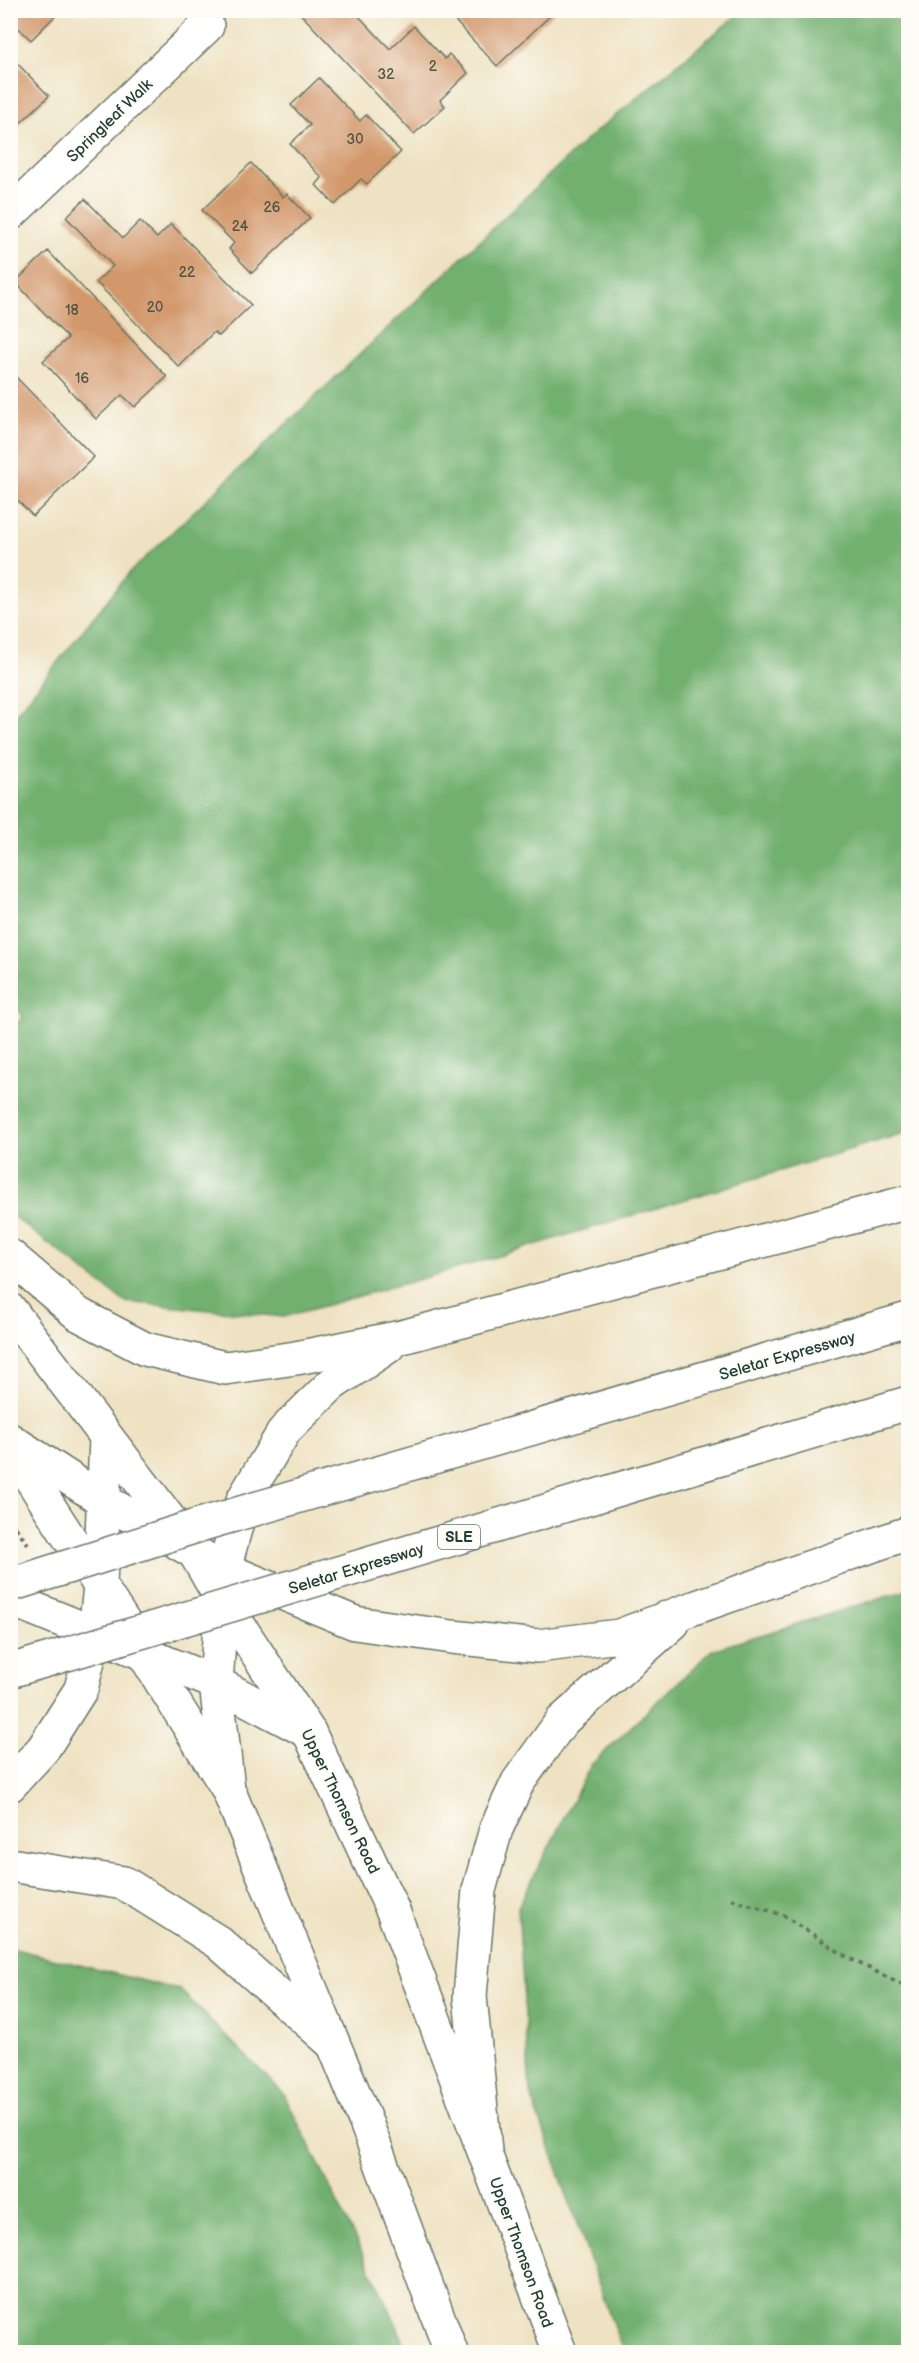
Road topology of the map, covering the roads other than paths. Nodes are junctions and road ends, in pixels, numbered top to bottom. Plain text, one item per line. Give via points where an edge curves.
1 (207, 26) dead end
2 (10, 214) edge
3 (909, 1202) edge
4 (10, 1256) edge
5 (10, 1310) edge
6 (909, 1319) edge
7 (402, 1337) junction
8 (909, 1402) edge
9 (106, 1438) junction
10 (10, 1440) edge
11 (10, 1446) edge
12 (103, 1500) junction
13 (909, 1533) edge
14 (195, 1553) junction
15 (223, 1584) junction
16 (10, 1585) edge
17 (100, 1586) junction
18 (10, 1599) edge
19 (688, 1610) junction
20 (94, 1634) junction
21 (144, 1654) junction
22 (10, 1671) edge
23 (216, 1683) junction
24 (309, 1732) junction
25 (10, 1785) edge
26 (228, 1789) junction
27 (10, 1865) edge
28 (332, 2042) junction
29 (485, 2151) junction
30 (451, 2352) edge
31 (560, 2352) edge

1 - 2 main road, Springleaf Walk
3 - 7 main road
4 - 7 main road via 78,1314 135,1344 225,1368
5 - 9 main road
6 - 16 main road, Seletar Expressway, bridge via 203,1524
7 - 15 main road via 332,1384 285,1430 243,1500
8 - 22 main road, Seletar Expressway / SLE, bridge
9 - 12 main road
9 - 14 main road
10 - 12 main road
11 - 17 main road
12 - 14 main road
12 - 17 main road
13 - 19 main road
14 - 15 main road
15 - 19 main road via 355,1623 537,1646 619,1636
15 - 23 main road
15 - 24 main road, Upper Thomson Road
17 - 20 main road
17 - 21 main road
18 - 20 main road
19 - 29 main road via 562,1721 518,1782 496,1829 478,1890 470,1996
20 - 21 main road
20 - 25 main road via 81,1689 43,1749
21 - 23 main road
21 - 26 main road
23 - 24 main road
23 - 26 main road
24 - 29 main road, Upper Thomson Road via 393,1911
26 - 28 main road
27 - 28 main road via 124,1883 218,1942
28 - 30 main road
29 - 31 main road, Upper Thomson Road

